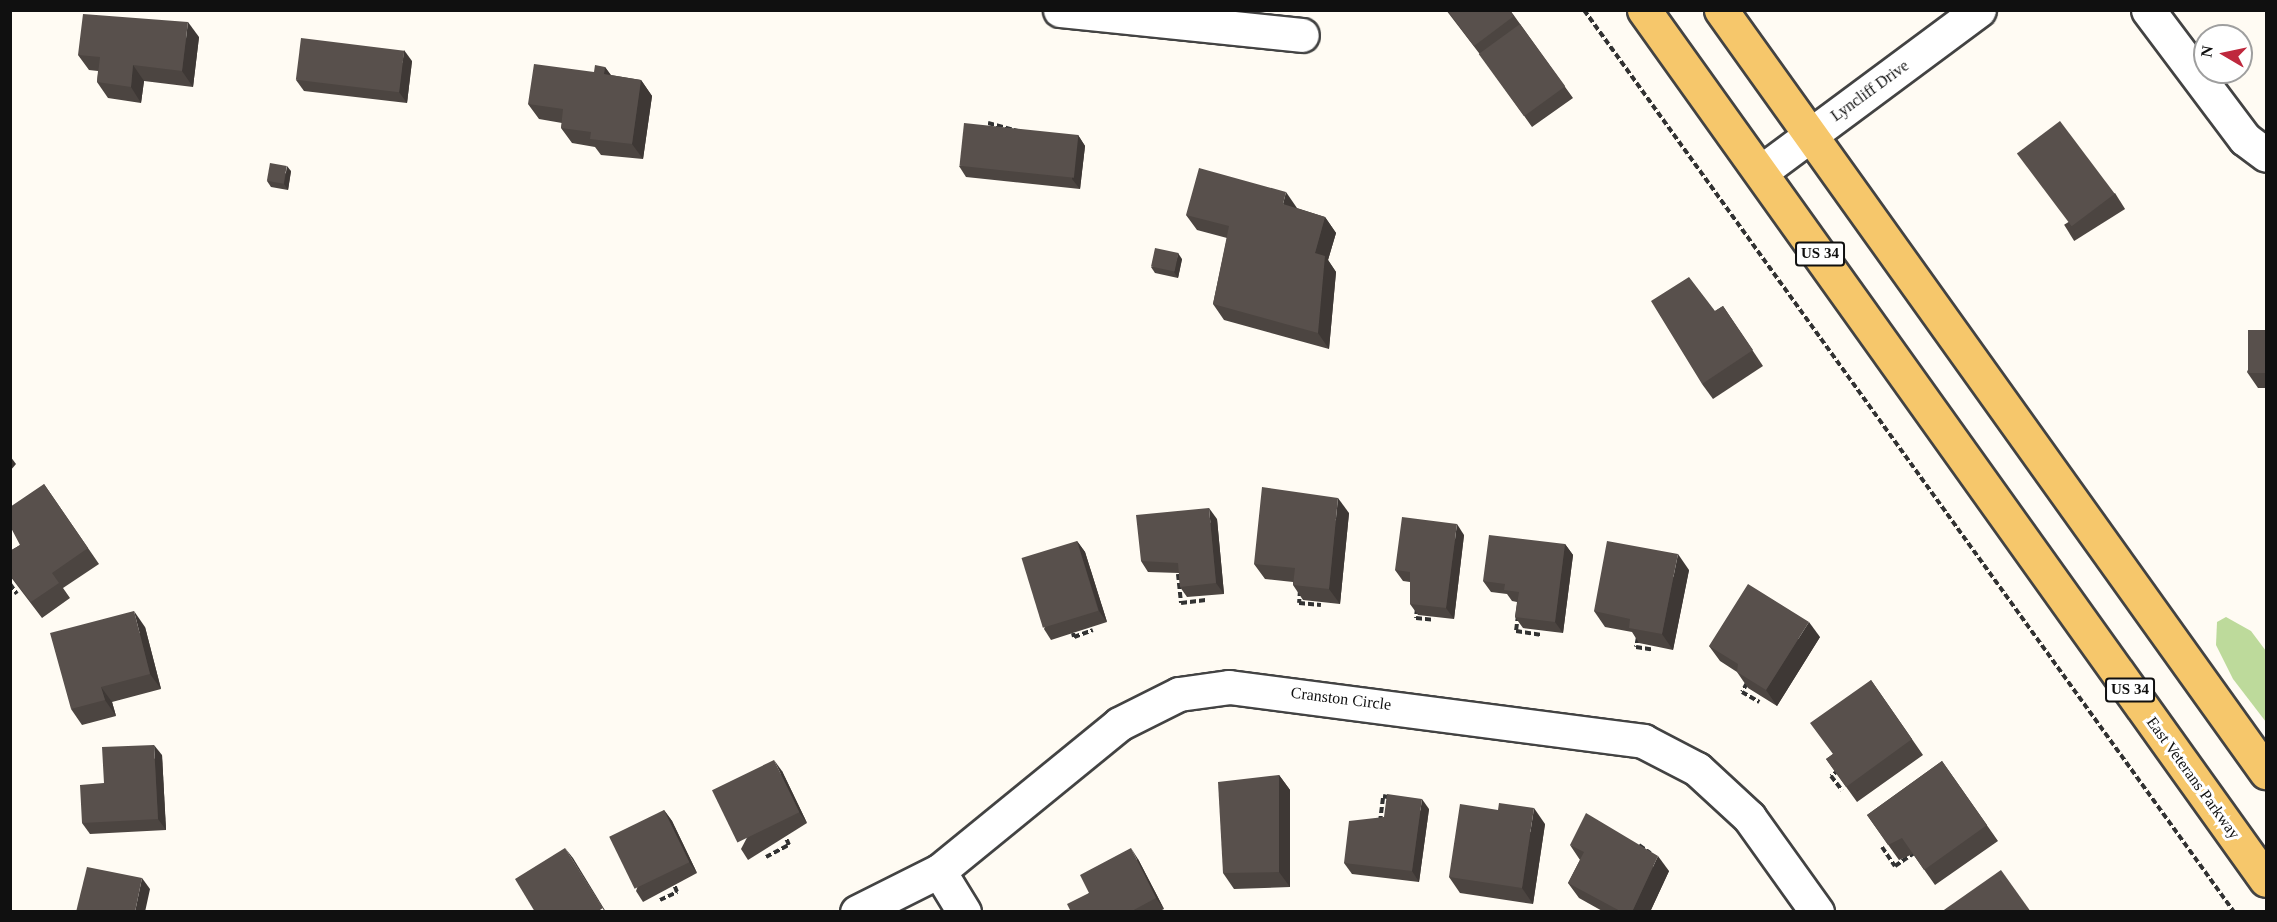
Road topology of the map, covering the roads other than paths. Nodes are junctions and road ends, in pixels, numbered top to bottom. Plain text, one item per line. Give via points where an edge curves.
1 (1060, 10) edge
2 (1644, 10) edge
3 (1721, 10) edge
4 (1979, 10) edge
5 (2148, 10) edge
6 (1302, 35) dead end
7 (1811, 135) junction
8 (2266, 155) edge
9 (1762, 171) junction
10 (2266, 772) edge
11 (939, 870) junction
12 (2266, 880) edge
13 (857, 912) edge
14 (964, 912) edge
15 (1817, 912) edge

1 - 6 street
2 - 9 main road, US 34
3 - 7 main road
4 - 7 street, Lyncliff Drive
5 - 8 street via 2245,139
7 - 9 street, Lyncliff Drive
7 - 10 main road
9 - 12 main road, East Veterans Parkway / US 34
11 - 13 street, Cranston Circle
11 - 14 street
11 - 15 street, Cranston Circle via 1119,724 1179,694 1229,687 1643,741 1697,769 1749,817

